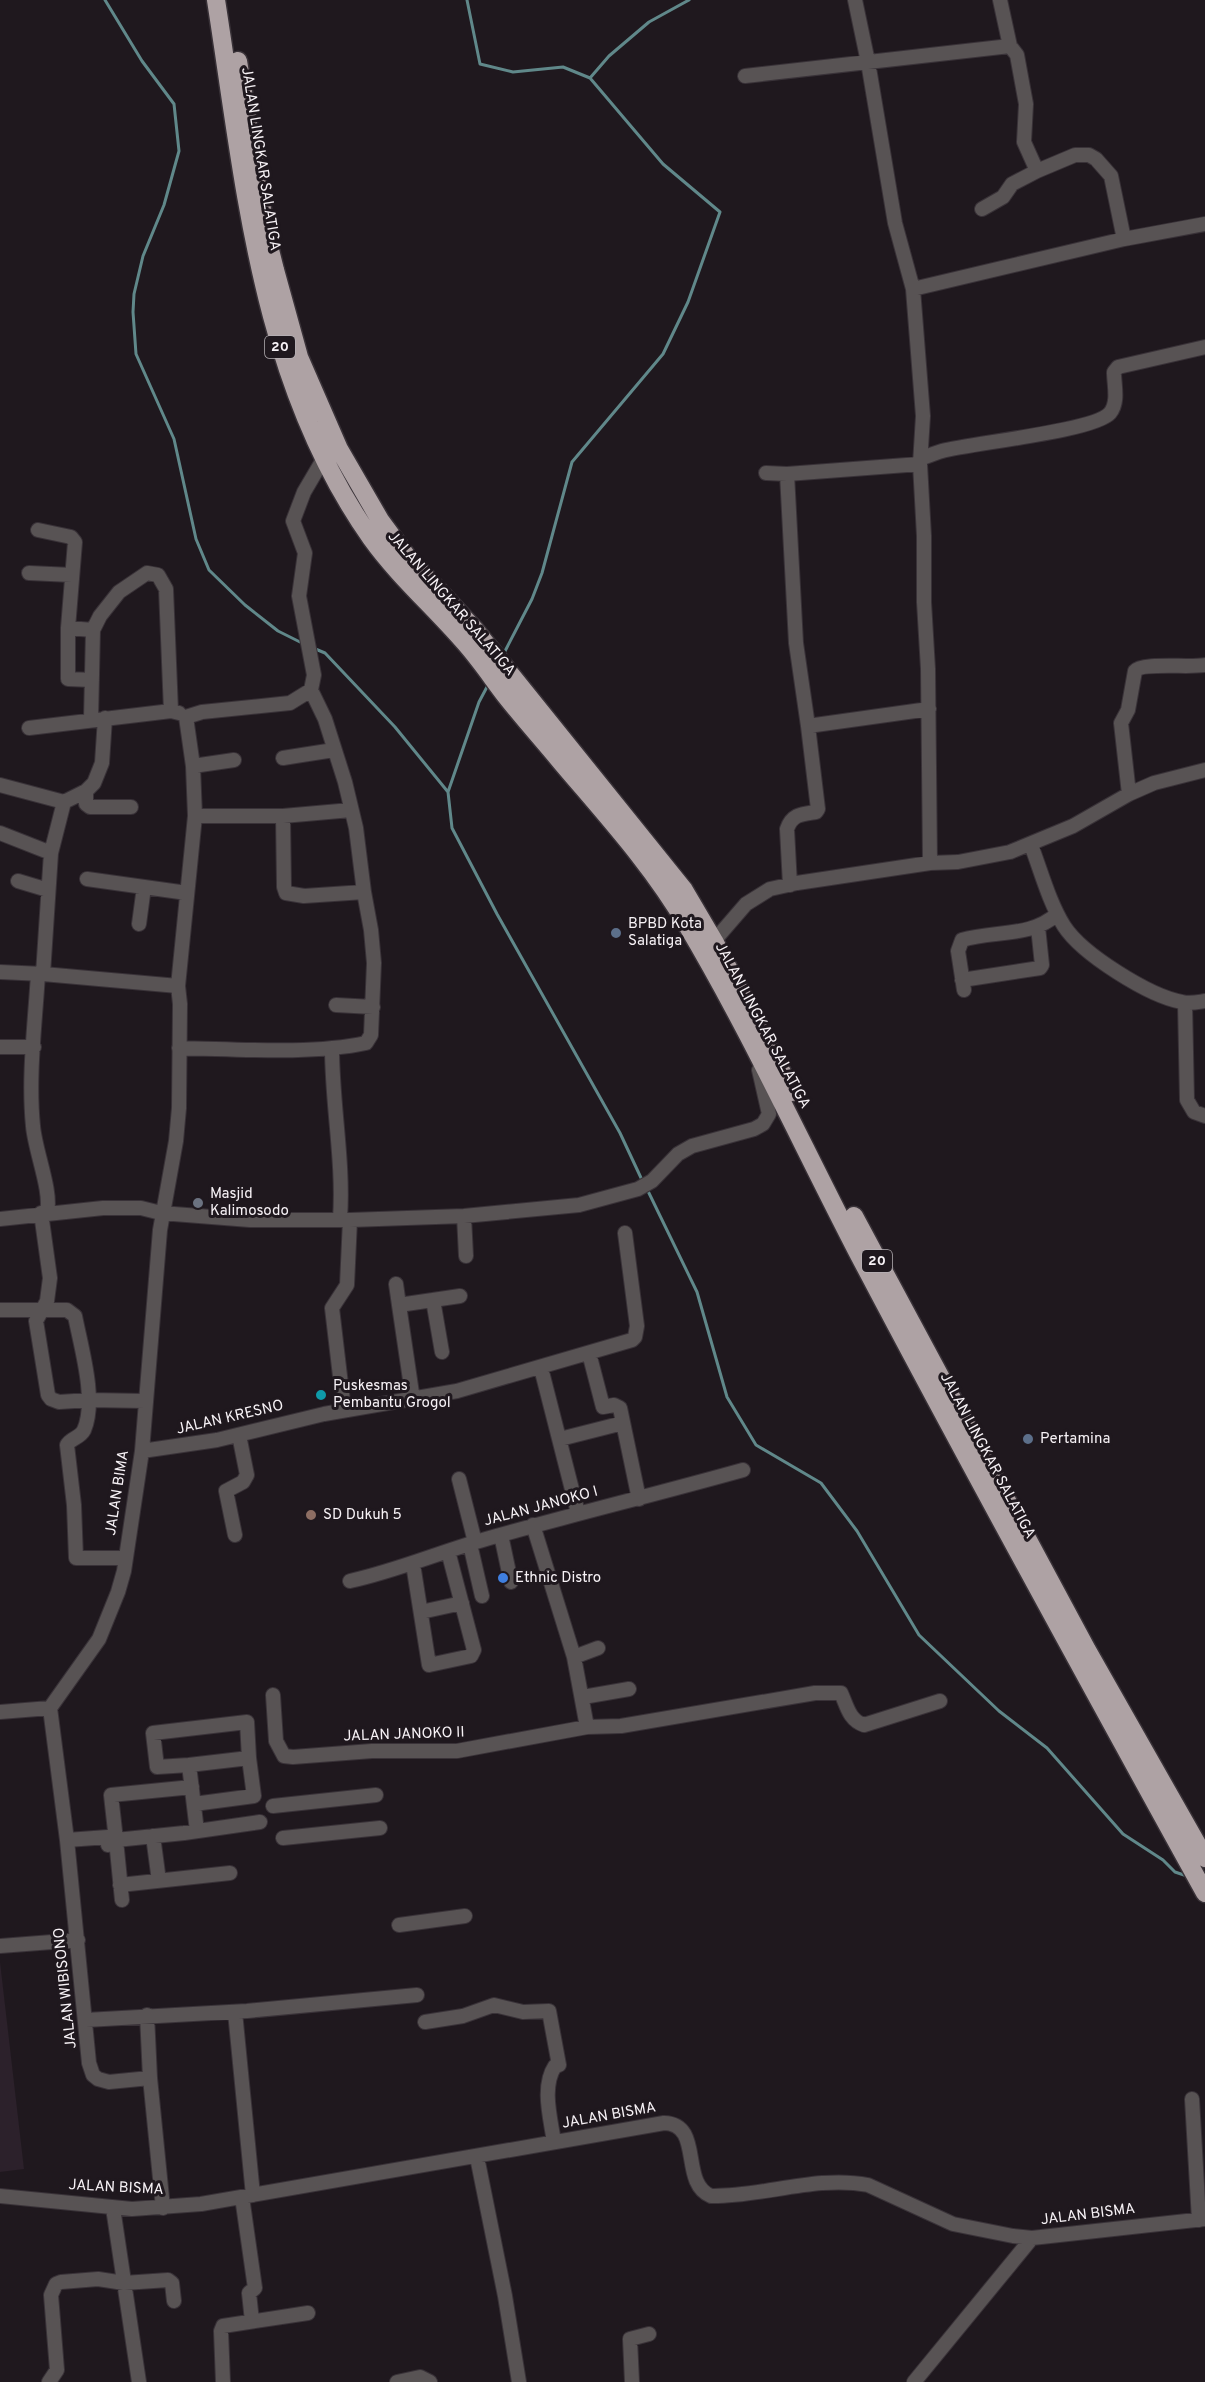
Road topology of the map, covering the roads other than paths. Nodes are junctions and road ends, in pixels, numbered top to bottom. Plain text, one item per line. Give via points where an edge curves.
1 (216, 0) edge
2 (228, 0) edge
3 (855, 0) edge
4 (1000, 0) edge
5 (1010, 46) junction
6 (868, 62) junction
7 (745, 76) dead end
8 (1037, 171) junction
9 (982, 209) dead end
10 (1205, 224) edge
11 (1124, 240) junction
12 (913, 289) junction
13 (1205, 347) edge
14 (331, 454) junction
15 (920, 461) junction
16 (766, 473) dead end
17 (787, 474) junction
18 (38, 530) dead end
19 (29, 573) dead end
20 (72, 575) junction
21 (68, 628) junction
22 (93, 630) junction
23 (1205, 665) edge
24 (92, 680) junction
25 (311, 690) junction
26 (515, 694) junction
27 (929, 709) junction
28 (171, 711) junction
29 (186, 717) junction
30 (98, 718) junction
31 (808, 726) junction
32 (29, 728) dead end
33 (334, 750) junction
34 (283, 758) dead end
35 (234, 760) dead end
36 (193, 766) junction
37 (1205, 770) edge
38 (0, 785) edge
39 (86, 791) junction
40 (1129, 794) junction
41 (64, 802) junction
42 (131, 807) dead end
43 (351, 810) junction
44 (195, 816) junction
45 (282, 816) junction
46 (0, 832) edge
47 (1031, 844) junction
48 (51, 853) junction
49 (930, 863) junction
50 (87, 879) dead end
51 (18, 881) dead end
52 (790, 885) junction
53 (144, 887) junction
54 (48, 890) junction
55 (364, 892) junction
56 (187, 893) junction
57 (1058, 914) junction
58 (139, 924) dead end
59 (1038, 927) junction
60 (714, 941) junction
61 (0, 972) edge
62 (41, 974) junction
63 (728, 982) junction
64 (178, 986) junction
65 (1205, 1001) edge
66 (1185, 1003) junction
67 (336, 1005) dead end
68 (374, 1007) junction
69 (756, 1034) junction
70 (0, 1047) edge
71 (34, 1047) junction
72 (179, 1048) junction
73 (332, 1048) junction
74 (1205, 1116) edge
75 (44, 1213) junction
76 (162, 1213) junction
77 (464, 1216) junction
78 (0, 1219) edge
79 (345, 1220) junction
80 (625, 1233) dead end
81 (466, 1256) dead end
82 (396, 1284) dead end
83 (460, 1296) dead end
84 (433, 1300) junction
85 (399, 1305) junction
86 (0, 1310) edge
87 (42, 1310) junction
88 (442, 1352) dead end
89 (589, 1353) junction
90 (541, 1368) junction
91 (90, 1400) junction
92 (413, 1400) junction
93 (145, 1401) junction
94 (344, 1410) junction
95 (624, 1423) junction
96 (239, 1435) junction
97 (560, 1439) junction
98 (142, 1451) junction
99 (743, 1470) dead end
100 (459, 1479) dead end
101 (639, 1499) junction
102 (578, 1513) junction
103 (533, 1526) junction
104 (235, 1535) dead end
105 (501, 1535) junction
106 (472, 1543) junction
107 (448, 1551) junction
108 (125, 1558) junction
109 (413, 1564) junction
110 (350, 1581) dead end
111 (511, 1582) dead end
112 (482, 1596) dead end
113 (462, 1603) junction
114 (421, 1612) junction
115 (598, 1648) dead end
116 (574, 1657) junction
117 (630, 1689) dead end
118 (273, 1695) dead end
119 (583, 1697) junction
120 (940, 1701) dead end
121 (50, 1708) junction
122 (0, 1712) edge
123 (587, 1727) junction
124 (249, 1758) junction
125 (189, 1765) junction
126 (192, 1787) junction
127 (376, 1795) dead end
128 (194, 1804) junction
129 (273, 1806) dead end
130 (260, 1822) dead end
131 (380, 1828) dead end
132 (197, 1831) junction
133 (153, 1836) junction
134 (283, 1838) dead end
135 (116, 1840) junction
136 (68, 1845) junction
137 (1204, 1856) edge
138 (230, 1873) dead end
139 (159, 1881) junction
140 (120, 1886) junction
141 (1205, 1893) edge
142 (122, 1900) dead end
143 (465, 1916) dead end
144 (399, 1925) dead end
145 (78, 1940) junction
146 (0, 1946) edge
147 (417, 1995) dead end
148 (235, 2012) junction
149 (147, 2015) junction
150 (86, 2020) junction
151 (425, 2022) dead end
152 (150, 2078) junction
153 (1192, 2099) dead end
154 (554, 2142) junction
155 (477, 2157) junction
156 (0, 2196) edge
157 (247, 2196) junction
158 (112, 2208) junction
159 (163, 2208) junction
160 (1202, 2220) edge
161 (1032, 2238) junction
162 (124, 2283) junction
163 (174, 2301) dead end
164 (308, 2313) dead end
165 (252, 2321) junction
166 (648, 2334) dead end
167 (925, 2376) edge
168 (49, 2382) edge
169 (139, 2382) edge
170 (224, 2382) edge
171 (397, 2382) edge
172 (430, 2382) edge
173 (519, 2382) edge
174 (632, 2382) edge
175 (914, 2382) edge

1 - 14 highway, JALAN LINGKAR SALATIGA / 20 via 255,252 275,332
2 - 14 highway, JALAN LINGKAR SALATIGA / 20 via 275,270
3 - 6 street
4 - 5 street
5 - 6 street
5 - 8 street via 1017,55 1026,104 1024,142
6 - 7 street
6 - 12 street via 895,224
8 - 9 street via 1012,184 1004,197
8 - 11 street via 1083,153 1096,159 1111,176
10 - 11 street
11 - 12 street
12 - 15 street via 923,416
13 - 15 street via 1118,367 1114,372 1114,405 1097,421 943,451
14 - 25 street via 304,492 293,521 305,553 299,596 314,675
14 - 26 highway, JALAN LINGKAR SALATIGA / 20 via 346,500 372,539 402,577 470,637
15 - 17 street
15 - 27 street
16 - 17 street
17 - 31 street via 796,643
18 - 20 street via 73,539
19 - 20 street
20 - 21 street
21 - 22 street
21 - 24 street via 68,679
22 - 24 street
22 - 28 street via 120,592 147,573 158,575 168,599
23 - 40 street via 1136,669 1128,710 1121,723
24 - 30 street
25 - 29 street via 290,703
25 - 33 street
26 - 60 highway, JALAN LINGKAR SALATIGA / 20 via 667,867
26 - 63 highway, JALAN LINGKAR SALATIGA / 20 via 656,874
27 - 31 street
27 - 49 street
28 - 29 street
28 - 30 street
29 - 36 street, JALAN BIMA
30 - 32 street
30 - 39 street via 102,763
31 - 52 street via 818,809 799,815 787,829
33 - 34 street
33 - 43 street
35 - 36 street
36 - 44 street, JALAN BIMA
37 - 40 street
38 - 41 street
39 - 41 street
39 - 42 street via 86,804 90,807
40 - 47 street via 1073,826
41 - 48 street
43 - 45 street
43 - 55 street
44 - 45 street
44 - 56 street, JALAN BIMA
45 - 55 street via 286,892 304,896
46 - 48 street
47 - 49 street via 989,857
47 - 57 street
48 - 54 street
49 - 52 street
50 - 53 street
51 - 54 street
52 - 60 street via 770,889 754,898
53 - 56 street
53 - 58 street
54 - 62 street
55 - 68 street via 372,930
56 - 64 street, JALAN BIMA
57 - 59 street
57 - 66 street via 1071,936 1098,959 1147,988
59 - 59 street via 962,940 958,951 963,985 1040,968
60 - 63 highway, JALAN LINGKAR SALATIGA / 20
61 - 62 street
62 - 64 street
62 - 71 street
63 - 69 highway, JALAN LINGKAR SALATIGA / 20
64 - 72 street, JALAN BIMA
65 - 66 street
66 - 74 street via 1187,1101 1194,1112
67 - 68 street
68 - 73 street via 369,1040
69 - 77 street via 769,1114 763,1124 692,1146 638,1189 579,1205
69 - 137 highway, JALAN LINGKAR SALATIGA / 20 via 1087,1650
69 - 141 highway, JALAN LINGKAR SALATIGA / 20 via 855,1247
70 - 71 street
71 - 75 street via 33,1128 49,1204
72 - 73 street
72 - 76 street, JALAN BIMA via 177,1132
73 - 79 street
75 - 76 street via 141,1208
75 - 78 street
75 - 87 street via 50,1278
76 - 79 street via 250,1220
76 - 93 street, JALAN BIMA
77 - 79 street
77 - 81 street
79 - 94 street via 348,1280 332,1308
80 - 89 street, JALAN KRESNO via 637,1332 632,1340
82 - 85 street
83 - 84 street
84 - 85 street
84 - 88 street
85 - 92 street
86 - 87 street
87 - 91 street via 68,1310 75,1316
87 - 91 street via 37,1315 36,1327 48,1395 59,1402
89 - 90 street, JALAN KRESNO
89 - 95 street via 603,1407 618,1406
90 - 92 street, JALAN KRESNO
90 - 97 street
91 - 93 street
91 - 108 street via 83,1432 68,1445 76,1558
92 - 94 street, JALAN KRESNO
93 - 98 street, JALAN BIMA
94 - 96 street, JALAN KRESNO
95 - 97 street
95 - 101 street
96 - 98 street, JALAN KRESNO
96 - 104 street via 247,1474 243,1482 226,1491
97 - 102 street
98 - 108 street, JALAN BIMA
99 - 101 street, JALAN JANOKO I
100 - 106 street
101 - 102 street, JALAN JANOKO I
102 - 103 street, JALAN JANOKO I
103 - 105 street, JALAN JANOKO I
103 - 116 street
105 - 106 street, JALAN JANOKO I
105 - 111 street
106 - 107 street, JALAN JANOKO I
106 - 112 street
107 - 109 street, JALAN JANOKO I
107 - 113 street
108 - 121 street, JALAN BIMA via 118,1592 99,1639
109 - 110 street, JALAN JANOKO I
109 - 114 street
113 - 114 street
113 - 114 street via 474,1653 429,1665
115 - 116 street
116 - 119 street
117 - 119 street
118 - 123 street, JALAN JANOKO II via 278,1747 288,1757 372,1751 457,1751
119 - 123 street
120 - 123 street, JALAN JANOKO II via 864,1725 856,1722 841,1693 836,1691 621,1726
121 - 122 street
121 - 136 street, JALAN WIBISONO
124 - 125 street
124 - 125 street via 246,1722 153,1733 157,1767
124 - 128 street via 254,1796
125 - 126 street
126 - 128 street
126 - 135 street via 111,1795
127 - 129 street
128 - 132 street
130 - 132 street
131 - 134 street
132 - 133 street
133 - 135 street
133 - 139 street
135 - 136 street via 108,1837
135 - 140 street
136 - 145 street, JALAN WIBISONO
138 - 139 street
139 - 140 street
140 - 142 street
143 - 144 street
145 - 146 street
145 - 150 street, JALAN WIBISONO
147 - 148 street
148 - 149 street
148 - 157 street
149 - 150 street
149 - 152 street
150 - 152 street, JALAN WIBISONO via 95,2078 109,2082
151 - 154 street via 463,2016 494,2005 523,2012 549,2011 560,2065 552,2071 548,2095
152 - 159 street
153 - 160 street
154 - 155 street, JALAN BISMA
154 - 161 street, JALAN BISMA via 673,2123 686,2136 699,2188 711,2196 859,2183 953,2224
155 - 157 street, JALAN BISMA
155 - 173 street
156 - 158 street, JALAN BISMA
157 - 159 street, JALAN BISMA
157 - 165 street via 255,2288 249,2293
158 - 159 street, JALAN BISMA
158 - 162 street
160 - 161 street, JALAN BISMA
161 - 167 street
162 - 163 street via 170,2280
162 - 168 street via 98,2279 56,2284 51,2295 57,2370
162 - 169 street
164 - 165 street
165 - 170 street via 222,2328
166 - 174 street via 630,2339
167 - 175 street
171 - 172 street via 420,2377

